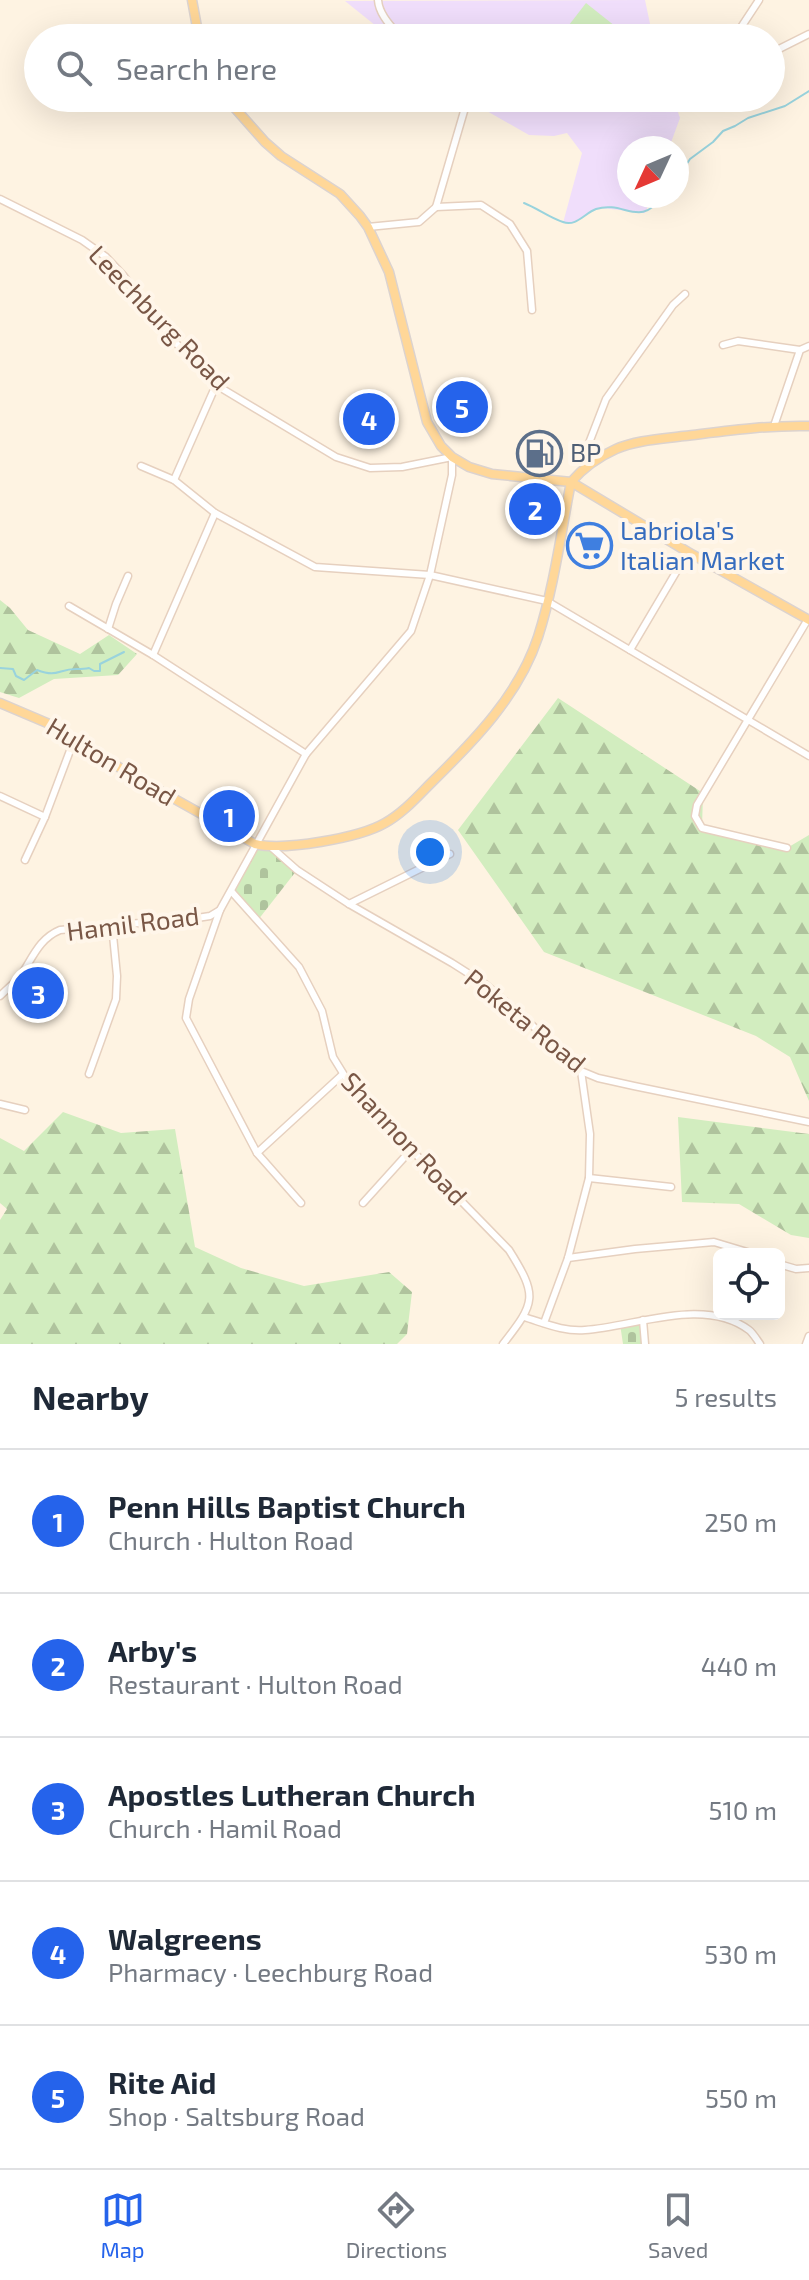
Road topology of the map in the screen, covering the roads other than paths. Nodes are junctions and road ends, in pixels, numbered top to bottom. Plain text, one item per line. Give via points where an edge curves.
1 (192, 0) edge
2 (378, 0) edge
3 (759, 0) edge
4 (196, 24) edge
5 (390, 24) edge
6 (743, 24) edge
7 (809, 34) edge
8 (785, 46) edge
9 (238, 112) edge
10 (462, 112) edge
11 (0, 199) edge
12 (436, 207) junction
13 (368, 227) junction
14 (685, 294) dead end
15 (532, 310) dead end
16 (723, 345) dead end
17 (809, 346) edge
18 (800, 350) junction
19 (216, 385) junction
20 (774, 426) junction
21 (809, 426) edge
22 (452, 457) junction
23 (591, 462) junction
24 (141, 466) dead end
25 (174, 480) junction
26 (571, 482) junction
27 (215, 513) junction
28 (688, 552) junction
29 (430, 575) junction
30 (128, 576) dead end
31 (547, 601) junction
32 (69, 606) dead end
33 (808, 620) edge
34 (108, 629) junction
35 (630, 650) junction
36 (153, 655) junction
37 (0, 703) edge
38 (746, 720) junction
39 (74, 740) junction
40 (306, 754) junction
41 (809, 756) edge
42 (0, 796) edge
43 (45, 817) junction
44 (255, 844) junction
45 (271, 847) junction
46 (787, 848) dead end
47 (450, 854) dead end
48 (25, 860) dead end
49 (231, 891) junction
50 (349, 904) junction
51 (220, 910) junction
52 (112, 925) junction
53 (0, 996) edge
54 (581, 1071) junction
55 (89, 1074) dead end
56 (342, 1075) junction
57 (0, 1104) edge
58 (25, 1110) dead end
59 (809, 1122) edge
60 (410, 1151) junction
61 (257, 1153) junction
62 (589, 1178) junction
63 (671, 1187) dead end
64 (301, 1203) dead end
65 (363, 1203) dead end
66 (734, 1248) edge
67 (568, 1258) junction
68 (785, 1266) edge
69 (809, 1268) edge
70 (524, 1317) junction
71 (643, 1320) junction
72 (544, 1323) junction
73 (809, 1336) edge
74 (503, 1344) edge
75 (645, 1344) edge
76 (760, 1344) edge
77 (806, 1344) edge

1 - 4 main road
2 - 5 street
3 - 6 street
7 - 8 street
9 - 13 main road via 281,156 340,194
10 - 12 street
11 - 19 street, Leechburg Road via 106,257
12 - 13 street via 419,222
12 - 15 street via 481,205 510,224 527,251
13 - 22 main road via 389,272 427,422
14 - 23 street via 606,399 589,443
16 - 18 street via 738,341
17 - 18 street
18 - 20 street
19 - 22 street, Leechburg Road via 336,457 370,468
19 - 25 street
20 - 21 main road
20 - 23 main road via 640,442
22 - 26 main road via 492,474
22 - 29 street, Hamil Road
23 - 26 main road
24 - 25 street
25 - 27 street
26 - 28 main road
26 - 31 main road, Hulton Road
27 - 29 street via 315,567
27 - 36 street
28 - 33 main road
28 - 35 street
29 - 31 street
29 - 40 street, Hamil Road via 411,631
30 - 34 street
31 - 35 street
31 - 45 main road, Hulton Road via 538,637 514,686 472,743 404,810 364,831
32 - 34 street
33 - 38 street
34 - 36 street
35 - 38 street
36 - 40 street
37 - 39 main road, Hulton Road
38 - 41 street
38 - 46 street via 695,816 702,828
39 - 43 street
39 - 44 main road, Hulton Road
40 - 44 street, Hamil Road
42 - 43 street
43 - 48 street
44 - 45 main road, Hulton Road
44 - 49 street, Hamil Road
45 - 50 street, Poketa Road
47 - 50 street
49 - 51 street, Hamil Road
49 - 56 street, Shannon Road via 299,967 322,1011
50 - 54 street, Poketa Road via 485,984
51 - 52 street, Hamil Road via 197,918
51 - 61 street via 186,1018
52 - 53 street, Hamil Road via 49,935
52 - 55 street via 116,999
54 - 59 street, Poketa Road
54 - 62 street via 590,1134
56 - 60 street, Shannon Road
56 - 61 street
57 - 58 street
60 - 65 street
60 - 70 street, Shannon Road via 509,1250 529,1284
61 - 64 street
62 - 63 street
62 - 67 street
66 - 67 street via 714,1242
67 - 72 street
68 - 69 street
70 - 72 street
70 - 74 street
71 - 72 street via 584,1330
71 - 75 street
71 - 76 street via 724,1317 749,1330
73 - 77 street

